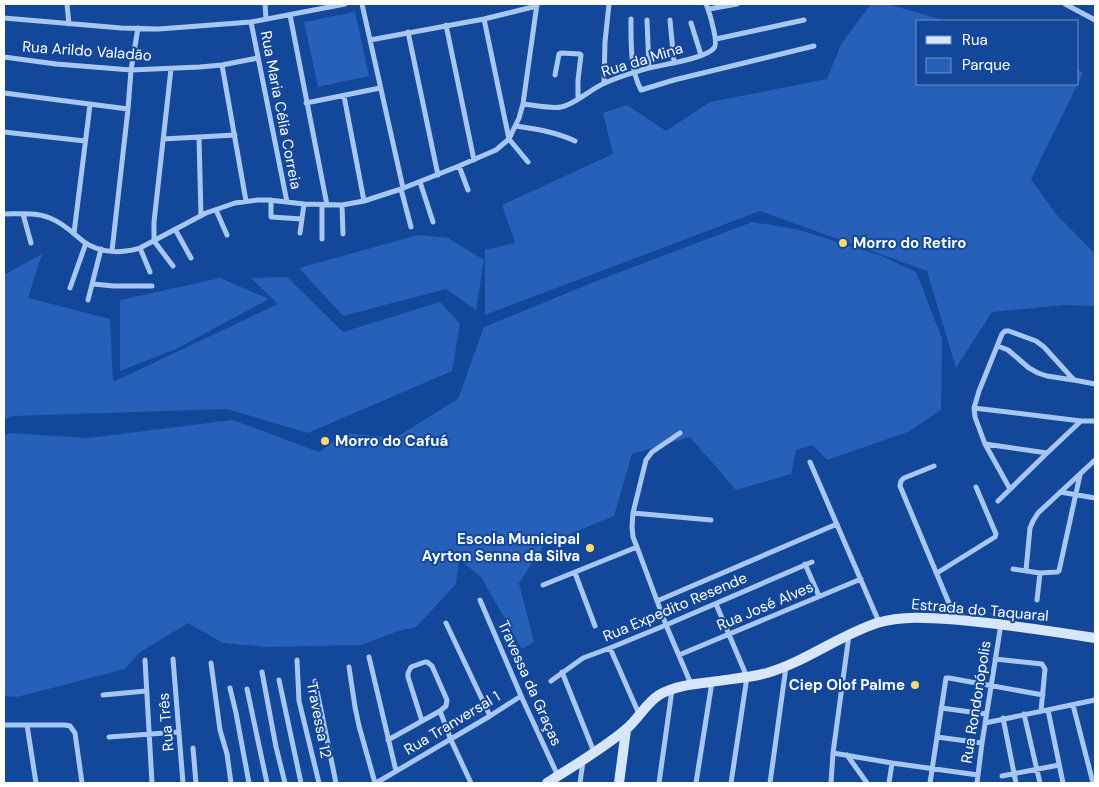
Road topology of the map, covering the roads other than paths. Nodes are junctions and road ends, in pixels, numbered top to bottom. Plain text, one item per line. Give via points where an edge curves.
1 (67, 4) edge
2 (265, 4) edge
3 (345, 4) edge
4 (362, 4) edge
5 (609, 4) edge
6 (738, 4) edge
7 (1065, 4) edge
8 (537, 5) edge
9 (707, 6) edge
10 (290, 15) junction
11 (4, 18) edge
12 (484, 19) junction
13 (631, 19) dead end
14 (266, 20) junction
15 (647, 20) dead end
16 (670, 20) dead end
17 (804, 20) dead end
18 (1095, 20) edge
19 (251, 22) junction
20 (691, 23) dead end
21 (69, 24) junction
22 (446, 25) junction
23 (138, 28) junction
24 (408, 32) junction
25 (716, 39) junction
26 (370, 40) junction
27 (814, 46) dead end
28 (701, 55) junction
29 (4, 57) edge
30 (258, 58) junction
31 (674, 64) junction
32 (222, 65) junction
33 (170, 68) junction
34 (649, 68) junction
35 (131, 70) junction
36 (635, 72) junction
37 (555, 75) dead end
38 (604, 83) junction
39 (380, 88) junction
40 (4, 93) edge
41 (344, 96) junction
42 (578, 99) junction
43 (306, 103) junction
44 (523, 104) junction
45 (90, 105) junction
46 (128, 109) junction
47 (516, 126) junction
48 (4, 132) edge
49 (235, 136) junction
50 (199, 137) junction
51 (163, 139) junction
52 (509, 139) junction
53 (85, 141) junction
54 (575, 141) dead end
55 (474, 160) junction
56 (528, 162) dead end
57 (459, 166) junction
58 (438, 175) junction
59 (420, 182) junction
60 (402, 189) junction
61 (468, 190) dead end
62 (271, 200) junction
63 (246, 201) junction
64 (364, 201) junction
65 (287, 202) junction
66 (304, 204) junction
67 (324, 205) junction
68 (342, 205) junction
69 (216, 210) junction
70 (4, 214) edge
71 (23, 214) junction
72 (201, 216) junction
73 (302, 218) junction
74 (432, 222) dead end
75 (411, 227) dead end
76 (175, 229) junction
77 (74, 233) junction
78 (300, 233) dead end
79 (343, 234) dead end
80 (227, 235) dead end
81 (322, 239) dead end
82 (154, 241) junction
83 (31, 243) dead end
84 (86, 243) junction
85 (140, 248) junction
86 (101, 249) junction
87 (112, 251) junction
88 (192, 258) dead end
89 (173, 266) dead end
90 (150, 272) dead end
91 (93, 284) junction
92 (152, 286) dead end
93 (70, 288) dead end
94 (88, 300) dead end
95 (998, 346) junction
96 (1074, 380) junction
97 (1095, 384) edge
98 (974, 408) junction
99 (1081, 421) junction
100 (1095, 421) edge
101 (680, 433) dead end
102 (985, 444) junction
103 (1046, 453) junction
104 (1095, 460) edge
105 (810, 462) dead end
106 (934, 466) dead end
107 (1080, 475) junction
108 (976, 487) dead end
109 (1010, 489) junction
110 (1060, 492) junction
111 (1076, 494) junction
112 (1095, 498) edge
113 (998, 501) dead end
114 (633, 513) junction
115 (711, 520) dead end
116 (837, 524) junction
117 (636, 547) junction
118 (812, 562) dead end
119 (805, 564) junction
120 (1013, 569) dead end
121 (1026, 570) junction
122 (575, 573) junction
123 (937, 573) junction
124 (1040, 573) junction
125 (860, 580) junction
126 (544, 585) dead end
127 (819, 596) junction
128 (480, 600) dead end
129 (1037, 600) dead end
130 (657, 601) junction
131 (716, 604) junction
132 (956, 620) junction
133 (879, 622) junction
134 (446, 623) dead end
135 (1001, 624) junction
136 (666, 625) junction
137 (595, 626) dead end
138 (730, 634) junction
139 (849, 634) junction
140 (1095, 638) edge
141 (610, 648) junction
142 (679, 656) junction
143 (369, 657) dead end
144 (173, 659) dead end
145 (995, 659) junction
146 (145, 660) dead end
147 (297, 660) dead end
148 (211, 663) dead end
149 (786, 667) junction
150 (349, 668) dead end
151 (262, 672) dead end
152 (562, 672) junction
153 (746, 677) junction
154 (279, 680) dead end
155 (315, 681) dead end
156 (551, 681) dead end
157 (712, 682) junction
158 (691, 684) junction
159 (992, 686) junction
160 (230, 688) dead end
161 (246, 690) dead end
162 (672, 690) junction
163 (146, 692) junction
164 (103, 694) dead end
165 (1043, 695) junction
166 (521, 696) junction
167 (1095, 700) edge
168 (1073, 705) junction
169 (941, 708) junction
170 (1048, 710) junction
171 (440, 711) junction
172 (1041, 711) junction
173 (986, 714) junction
174 (1024, 714) junction
175 (639, 715) junction
176 (490, 716) junction
177 (1003, 718) junction
178 (422, 721) junction
179 (985, 723) junction
180 (4, 725) edge
181 (27, 725) junction
182 (626, 730) junction
183 (179, 732) junction
184 (150, 734) junction
185 (109, 737) dead end
186 (937, 737) junction
187 (388, 740) junction
188 (451, 740) junction
189 (982, 743) junction
190 (193, 748) dead end
191 (594, 752) junction
192 (833, 753) junction
193 (846, 755) junction
194 (583, 760) junction
195 (892, 763) junction
196 (1059, 765) junction
197 (933, 769) junction
198 (1037, 769) junction
199 (396, 771) junction
200 (1014, 774) junction
201 (978, 775) junction
202 (558, 776) junction
203 (1002, 776) dead end
204 (36, 783) edge
205 (82, 783) edge
206 (152, 783) edge
207 (184, 783) edge
208 (196, 783) edge
209 (231, 783) edge
210 (249, 783) edge
211 (267, 783) edge
212 (285, 783) edge
213 (301, 783) edge
214 (319, 783) edge
215 (336, 783) edge
216 (376, 783) edge
217 (471, 783) edge
218 (547, 783) edge
219 (580, 783) edge
220 (619, 783) edge
221 (659, 783) edge
222 (696, 783) edge
223 (730, 783) edge
224 (770, 783) edge
225 (831, 783) edge
226 (867, 783) edge
227 (889, 783) edge
228 (930, 783) edge
229 (977, 783) edge
230 (1016, 783) edge
231 (1040, 783) edge
232 (1064, 783) edge
233 (1093, 783) edge

1 - 21 street
2 - 14 street
3 - 10 street
4 - 26 street
5 - 38 street
6 - 9 street
7 - 18 street
8 - 12 street
8 - 44 street
9 - 25 street
10 - 14 street
10 - 43 street
11 - 21 street
12 - 22 street
12 - 52 street
13 - 36 street
14 - 19 street
15 - 34 street
16 - 31 street
17 - 25 street
19 - 23 street
19 - 30 street, Rua Maria Célia Correia
20 - 28 street
21 - 23 street
22 - 24 street
22 - 55 street
23 - 35 street
24 - 26 street
24 - 58 street
25 - 28 street, Rua da Mina via 714,49
26 - 39 street
27 - 36 street via 643,90
28 - 31 street, Rua da Mina
29 - 35 street, Rua Arildo Valadão
30 - 32 street, Rua Arildo Valadão
30 - 65 street, Rua Maria Célia Correia
31 - 34 street, Rua da Mina
32 - 33 street, Rua Arildo Valadão
32 - 49 street
33 - 35 street, Rua Arildo Valadão
33 - 51 street
34 - 36 street, Rua da Mina
35 - 46 street
36 - 38 street, Rua da Mina
37 - 42 street via 559,54 581,55
38 - 42 street, Rua da Mina
39 - 41 street
39 - 60 street
40 - 45 street
41 - 43 street
41 - 64 street
42 - 44 street, Rua da Mina via 558,108
43 - 67 street
44 - 47 street
45 - 46 street
45 - 53 street
46 - 87 street
47 - 52 street
47 - 54 street via 545,130
48 - 53 street
49 - 50 street
49 - 63 street
50 - 51 street
50 - 72 street
51 - 82 street
52 - 55 street via 496,150
52 - 56 street
53 - 77 street
55 - 57 street
57 - 58 street
57 - 61 street
58 - 59 street
59 - 60 street
59 - 74 street
60 - 64 street
60 - 75 street
62 - 63 street
62 - 65 street
62 - 73 street via 271,217
63 - 69 street
64 - 68 street
65 - 66 street
66 - 67 street
66 - 73 street
67 - 68 street
67 - 81 street
68 - 79 street
69 - 72 street
69 - 80 street
70 - 71 street
71 - 77 street via 48,217
71 - 83 street
72 - 76 street
73 - 78 street
76 - 82 street
76 - 88 street
77 - 84 street
82 - 85 street
82 - 89 street
84 - 86 street
84 - 93 street
85 - 87 street
85 - 90 street
86 - 87 street
86 - 91 street
91 - 92 street
91 - 94 street
95 - 96 street via 1038,373
95 - 96 street via 1005,331 1036,341
95 - 98 street
96 - 97 street
98 - 99 street
98 - 102 street
99 - 100 street
99 - 103 street
101 - 114 street via 652,452 646,460
102 - 103 street
102 - 109 street
103 - 109 street
104 - 107 street
105 - 116 street
106 - 123 street via 904,478 900,486
107 - 110 street
107 - 111 street
108 - 123 street via 995,537
109 - 113 street
110 - 111 street
110 - 121 street via 1033,521
111 - 112 street
111 - 124 street via 1060,569
114 - 115 street
114 - 117 street
116 - 125 street
116 - 130 street
117 - 122 street
117 - 130 street
118 - 119 street, Rua Expedito Resende
119 - 127 street
119 - 131 street, Rua Expedito Resende
120 - 121 street
121 - 124 street
122 - 126 street
122 - 137 street
123 - 132 street
124 - 129 street
125 - 127 street, Rua José Alves
125 - 133 street
127 - 138 street, Rua José Alves
128 - 166 street, Travessa da Graças
130 - 136 street
131 - 136 street, Rua Expedito Resende
131 - 138 street
132 - 133 street, Estrada do Taquaral via 921,618
132 - 135 street, Estrada do Taquaral
133 - 139 street, Estrada do Taquaral
134 - 176 street
135 - 140 street, Estrada do Taquaral
135 - 145 street, Rua Rondonópolis
136 - 141 street, Rua Expedito Resende
136 - 142 street
138 - 142 street, Rua José Alves
138 - 153 street
139 - 149 street, Estrada do Taquaral
139 - 192 street
141 - 152 street, Rua Expedito Resende via 583,658
141 - 175 street
142 - 158 street
143 - 187 street
144 - 183 street, Rua Três
145 - 159 street, Rua Rondonópolis
145 - 165 street via 1042,664 1045,668
146 - 163 street
147 - 214 street, Travessa 12 via 299,701
148 - 209 street
149 - 153 street, Estrada do Taquaral
149 - 224 street
150 - 216 street via 357,717
151 - 212 street
152 - 156 street, Rua Expedito Resende
152 - 191 street
153 - 157 street, Estrada do Taquaral
153 - 223 street
154 - 213 street
155 - 215 street
157 - 158 street, Estrada do Taquaral
157 - 222 street
158 - 162 street, Estrada do Taquaral
159 - 165 street
159 - 169 street via 946,678
159 - 173 street, Rua Rondonópolis
160 - 210 street
161 - 211 street
162 - 175 street, Estrada do Taquaral via 660,694
162 - 221 street
163 - 164 street
163 - 184 street
165 - 172 street
166 - 176 street, Rua Tranversal 1
166 - 202 street, Travessa da Graças
167 - 168 street
168 - 170 street
168 - 233 street
169 - 173 street
169 - 186 street
170 - 172 street
170 - 196 street
171 - 178 street
171 - 178 street via 447,703 432,666 427,662 411,666 408,677
171 - 188 street
172 - 174 street
173 - 179 street, Rua Rondonópolis
174 - 177 street
174 - 198 street
175 - 182 street, Estrada do Taquaral
176 - 188 street, Rua Tranversal 1
177 - 179 street
177 - 200 street
178 - 187 street
179 - 189 street, Rua Rondonópolis
180 - 181 street
181 - 204 street
181 - 205 street via 70,726 75,733
182 - 191 street, Estrada do Taquaral
182 - 220 street
183 - 184 street
183 - 207 street, Rua Três
184 - 185 street
184 - 206 street
186 - 189 street
186 - 197 street
187 - 199 street
188 - 199 street, Rua Tranversal 1
188 - 217 street
189 - 201 street, Rua Rondonópolis
190 - 208 street
191 - 194 street, Estrada do Taquaral
192 - 193 street
192 - 225 street
193 - 195 street
193 - 226 street
194 - 202 street, Estrada do Taquaral
194 - 219 street
195 - 197 street
195 - 227 street
196 - 198 street
196 - 232 street
197 - 201 street
197 - 228 street
198 - 200 street
198 - 231 street
199 - 216 street, Rua Tranversal 1
200 - 203 street
200 - 230 street
201 - 229 street, Rua Rondonópolis
202 - 218 street, Estrada do Taquaral

